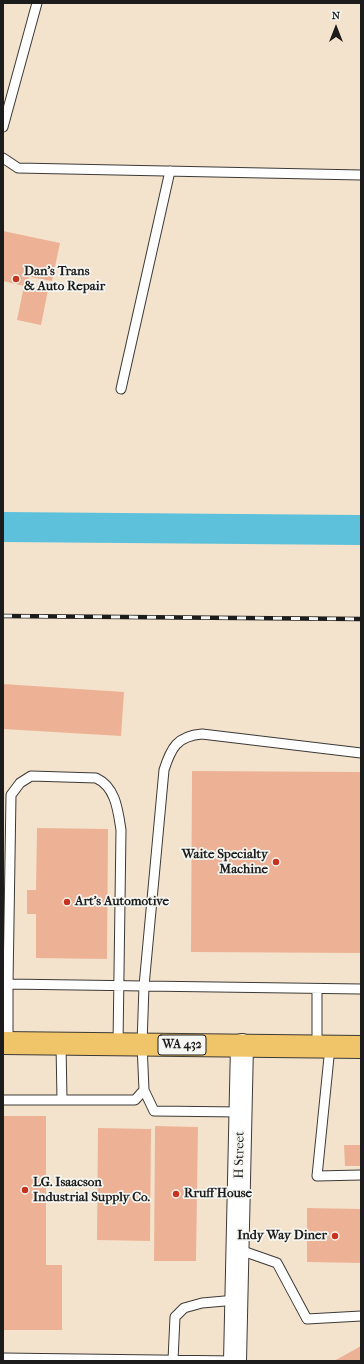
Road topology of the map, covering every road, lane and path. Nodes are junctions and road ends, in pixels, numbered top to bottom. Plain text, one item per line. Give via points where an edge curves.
1 (37, 3) edge
2 (3, 127) edge
3 (3, 158) edge
4 (170, 171) junction
5 (361, 175) edge
6 (121, 389) dead end
7 (361, 753) edge
8 (8, 984) junction
9 (118, 985) junction
10 (144, 986) junction
11 (317, 989) junction
12 (361, 989) edge
13 (5, 1043) edge
14 (61, 1044) junction
15 (118, 1044) junction
16 (142, 1044) junction
17 (242, 1045) junction
18 (324, 1047) junction
19 (361, 1047) edge
20 (144, 1090) junction
21 (3, 1100) edge
22 (62, 1100) junction
23 (241, 1112) junction
24 (361, 1175) edge
25 (238, 1250) junction
26 (236, 1300) junction
27 (361, 1316) edge
28 (3, 1358) edge
29 (173, 1360) junction
30 (235, 1361) edge

1 - 2 lane
3 - 4 lane via 18,168
4 - 5 lane
4 - 6 lane
7 - 10 lane via 202,734 190,735 179,741 170,752 164,770
8 - 9 lane
8 - 9 lane via 11,795 20,782 31,776 96,778 115,800 121,830
8 - 13 lane
9 - 10 lane
9 - 15 lane
10 - 11 lane
10 - 16 lane
11 - 12 lane
11 - 18 lane
13 - 14 highway, WA 432
14 - 15 highway, WA 432
14 - 22 lane
15 - 16 highway, WA 432
16 - 17 highway, WA 432
16 - 20 lane
17 - 18 highway, WA 432
17 - 23 street, H Street
18 - 19 highway, WA 432
18 - 24 lane via 317,1176
20 - 22 lane via 135,1100
20 - 23 lane via 154,1111
21 - 22 lane
23 - 25 street, H Street
25 - 26 street, H Street
25 - 27 lane via 277,1263 307,1319
26 - 29 lane via 202,1303 184,1308 175,1317
26 - 30 street, H Street
28 - 29 lane
29 - 30 lane

